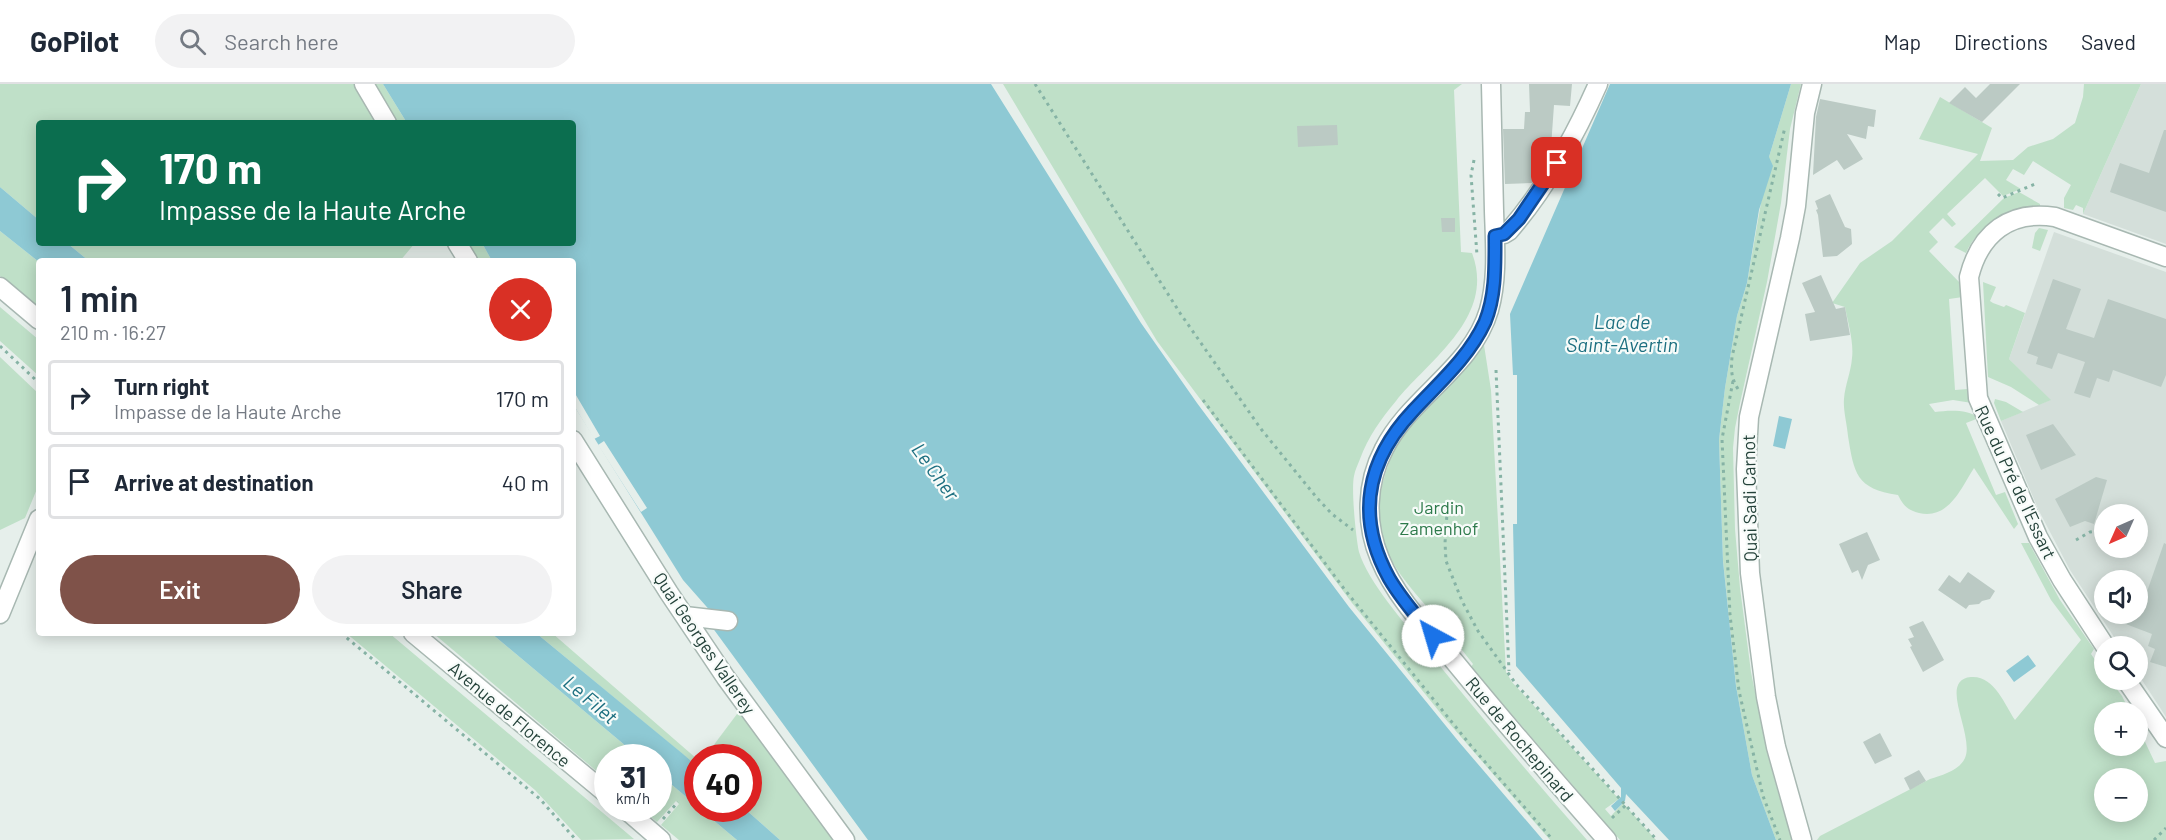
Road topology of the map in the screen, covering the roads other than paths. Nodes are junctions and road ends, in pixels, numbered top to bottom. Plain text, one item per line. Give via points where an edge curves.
1 (364, 84) edge
2 (1491, 84) edge
3 (1598, 84) edge
4 (1812, 84) edge
5 (385, 120) edge
6 (1495, 236) junction
7 (2166, 257) edge
8 (0, 287) edge
9 (36, 317) edge
10 (576, 445) edge
11 (36, 526) edge
12 (0, 614) edge
13 (685, 616) junction
14 (728, 621) dead end
15 (417, 636) edge
16 (2098, 636) edge
17 (2133, 690) edge
18 (2166, 738) edge
19 (594, 783) edge
20 (640, 822) edge
21 (657, 836) edge
22 (845, 840) edge
23 (1607, 840) edge
24 (1802, 840) edge

1 - 5 street
2 - 6 street, Rue de Rochepinard
3 - 6 street via 1546,182 1509,231
4 - 24 street, Quai Sadi Carnot via 1792,227 1749,417 1746,469 1750,573 1766,697
6 - 23 street, Rue de Rochepinard via 1493,291 1485,320 1469,349 1383,450 1369,501 1371,527 1379,557 1401,597
7 - 16 street, Rue du Pré de l'Essart via 2055,217 2028,216 2002,225 1981,246 1969,277 1975,388 2038,537
8 - 9 street
10 - 13 street, Quai Georges Vallerey
11 - 12 street
13 - 14 street
13 - 22 street, Quai Georges Vallerey
15 - 19 street, Avenue de Florence
17 - 18 street
20 - 21 street

